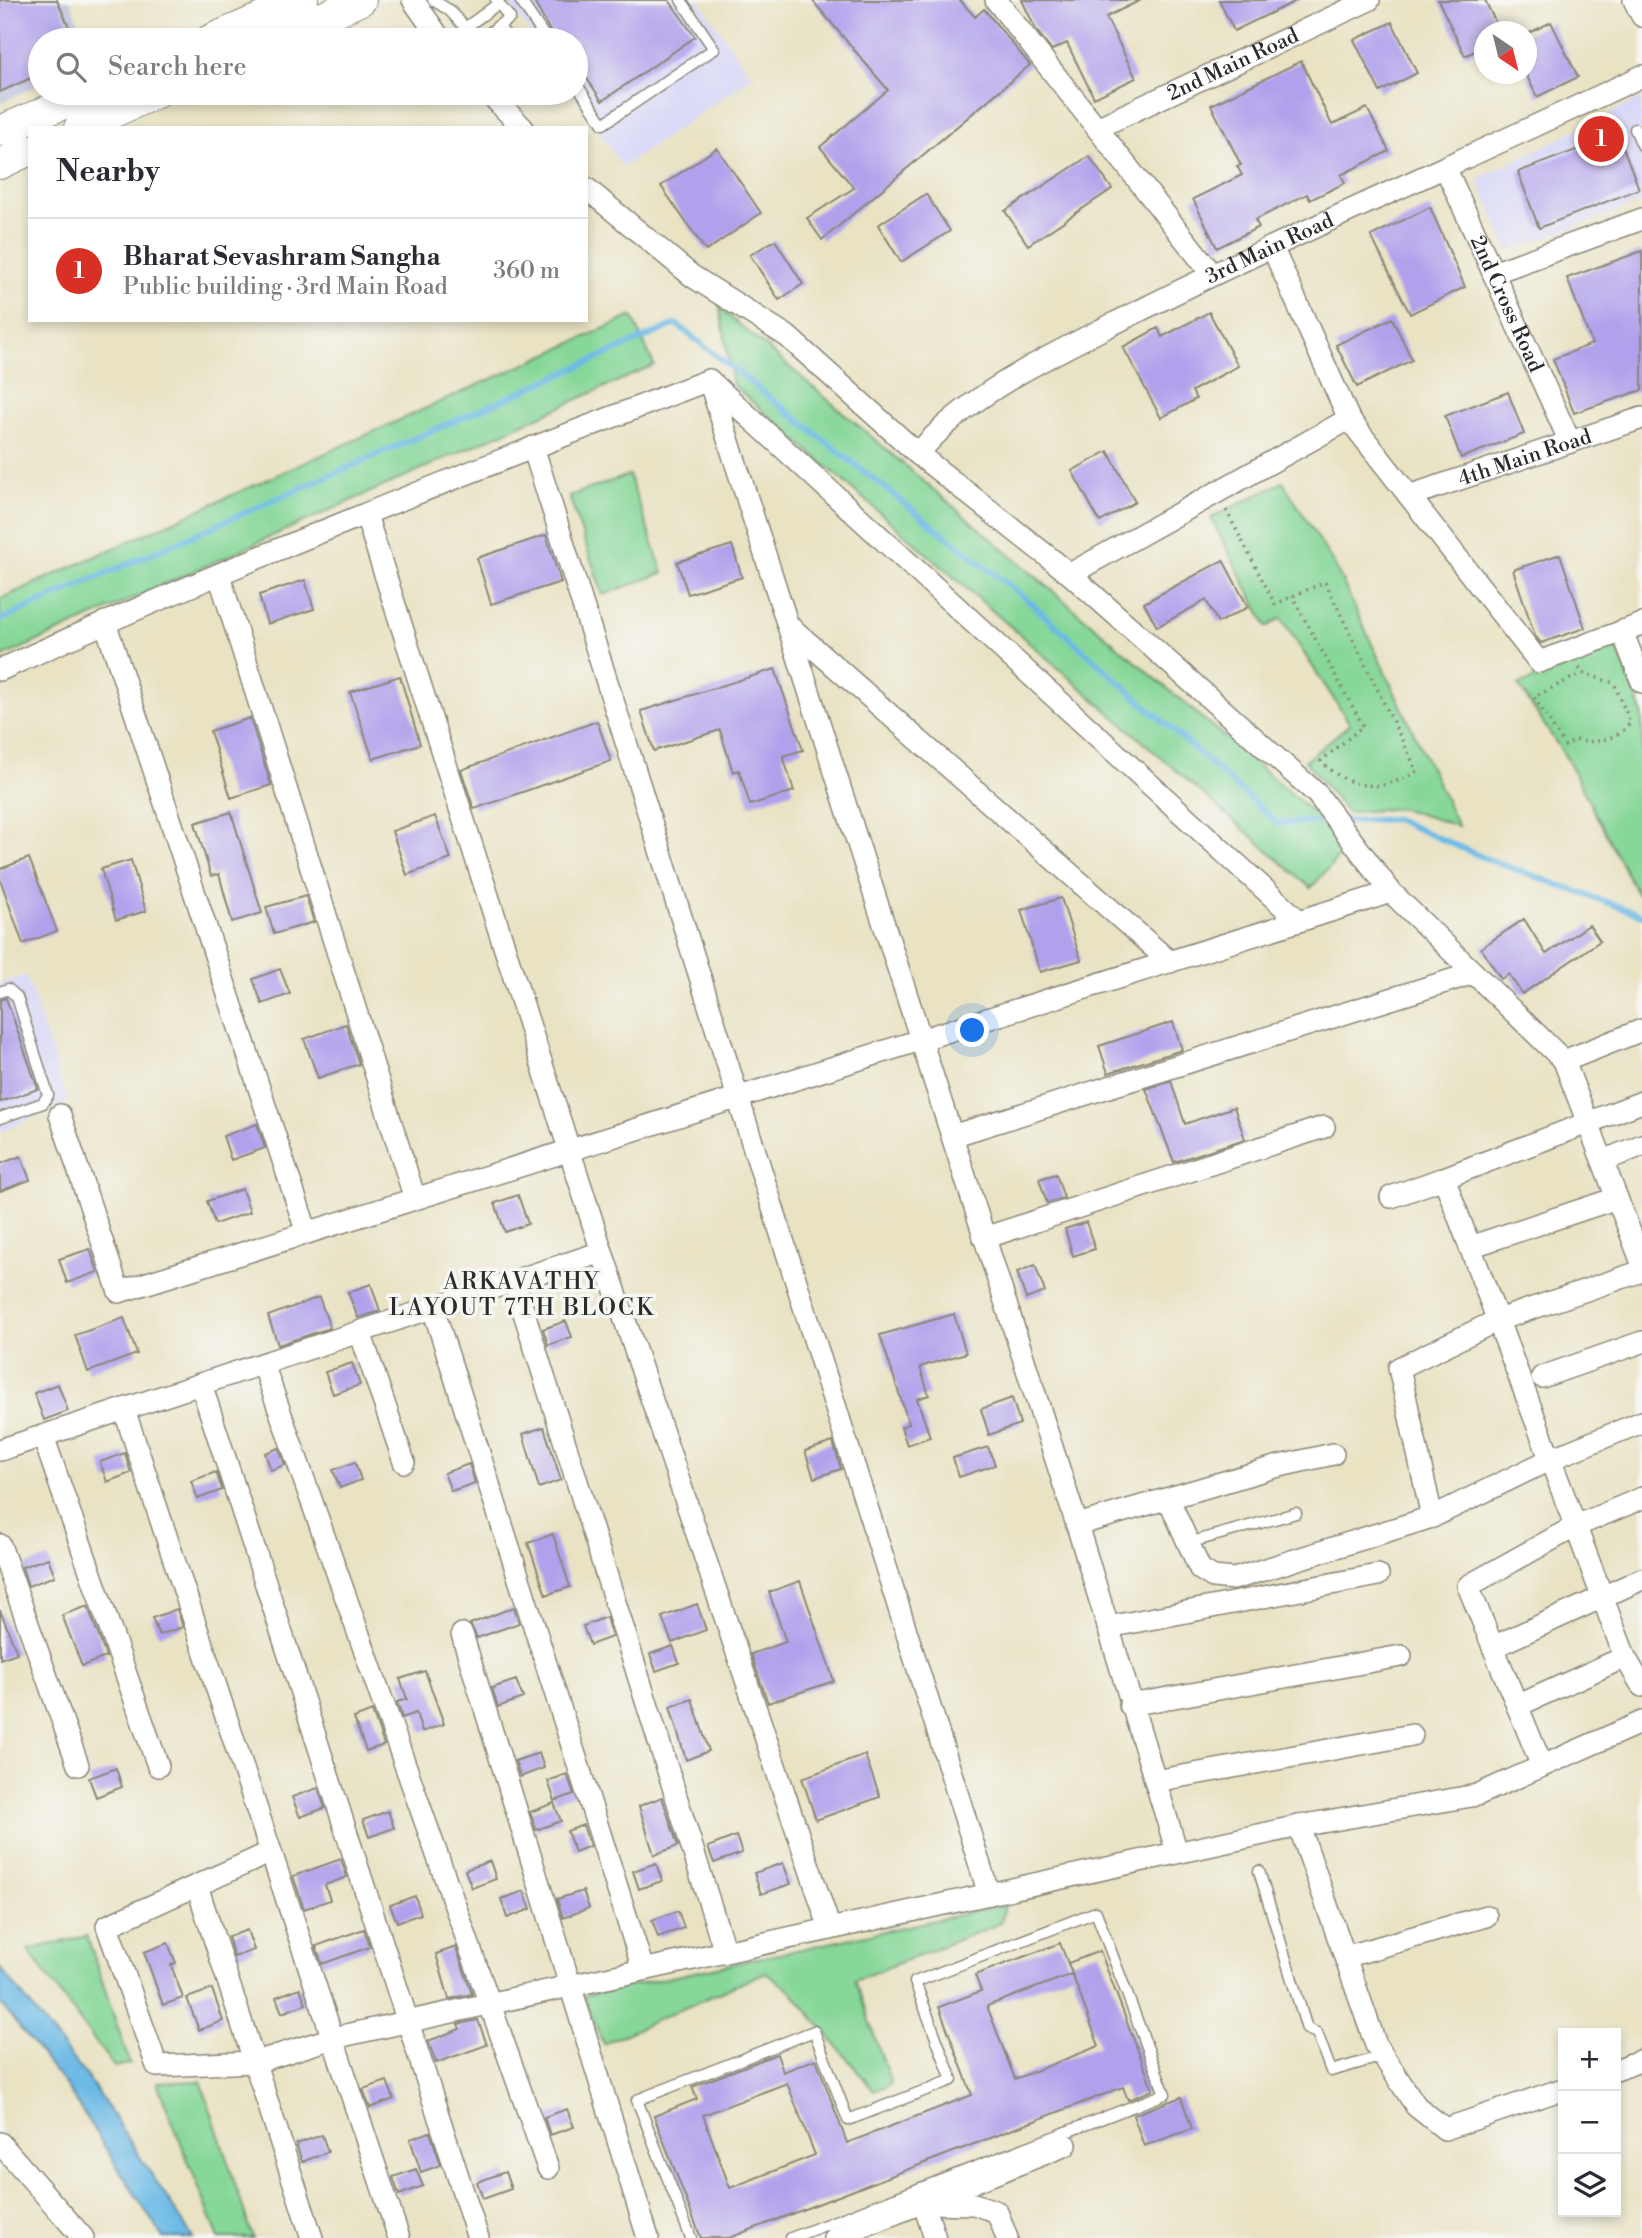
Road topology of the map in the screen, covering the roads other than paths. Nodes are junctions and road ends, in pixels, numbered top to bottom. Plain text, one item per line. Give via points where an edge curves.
1 (303, 0) edge
2 (361, 0) edge
3 (413, 0) edge
4 (433, 0) edge
5 (520, 0) edge
6 (681, 0) edge
7 (996, 0) edge
8 (1369, 0) edge
9 (1634, 0) edge
10 (497, 1) edge
11 (1642, 16) edge
12 (498, 26) joint
13 (465, 27) joint
14 (238, 28) edge
15 (299, 28) edge
16 (433, 28) edge
17 (495, 28) edge
18 (539, 28) edge
19 (1642, 76) edge
20 (588, 101) edge
21 (61, 105) edge
22 (130, 105) edge
23 (501, 105) edge
24 (83, 126) edge
25 (521, 126) edge
26 (1097, 128) junction
27 (1635, 129) dead end
28 (0, 131) edge
29 (1642, 145) edge
30 (28, 151) edge
31 (0, 164) edge
32 (1445, 167) junction
33 (588, 190) edge
34 (1642, 219) edge
35 (1272, 247) junction
36 (1493, 273) junction
37 (1212, 274) junction
38 (709, 380) junction
39 (1642, 418) edge
40 (1349, 419) junction
41 (1570, 442) junction
42 (533, 447) junction
43 (918, 454) junction
44 (1409, 496) junction
45 (366, 515) junction
46 (219, 575) junction
47 (1070, 575) junction
48 (105, 622) junction
49 (787, 624) junction
50 (1632, 628) edge
51 (0, 670) edge
52 (1642, 682) edge
53 (1391, 892) junction
54 (1299, 921) junction
55 (1170, 962) junction
56 (1474, 972) junction
57 (0, 992) edge
58 (1642, 1030) edge
59 (920, 1040) junction
60 (1564, 1060) junction
61 (738, 1098) junction
62 (1642, 1102) edge
63 (60, 1115) dead end
64 (0, 1118) edge
65 (1588, 1122) junction
66 (1324, 1128) dead end
67 (952, 1136) junction
68 (1642, 1145) edge
69 (570, 1150) junction
70 (1603, 1161) junction
71 (1444, 1178) junction
72 (1391, 1198) dead end
73 (1617, 1198) junction
74 (415, 1199) junction
75 (307, 1233) junction
76 (984, 1238) junction
77 (1470, 1247) junction
78 (602, 1252) junction
79 (1642, 1263) edge
80 (1642, 1271) edge
81 (513, 1281) junction
82 (433, 1308) junction
83 (1498, 1320) junction
84 (360, 1332) junction
85 (1642, 1342) edge
86 (263, 1364) junction
87 (1542, 1377) dead end
88 (201, 1384) junction
89 (124, 1409) junction
90 (1642, 1422) edge
91 (44, 1436) junction
92 (0, 1450) edge
93 (1333, 1454) dead end
94 (1551, 1459) junction
95 (404, 1462) dead end
96 (1642, 1498) edge
97 (1169, 1500) junction
98 (1296, 1513) dead end
99 (1432, 1517) junction
100 (1077, 1525) junction
101 (1576, 1526) junction
102 (1188, 1543) junction
103 (0, 1545) edge
104 (1378, 1575) dead end
105 (1642, 1579) edge
106 (1603, 1597) junction
107 (1108, 1627) junction
108 (462, 1634) dead end
109 (1493, 1647) junction
110 (1401, 1656) dead end
111 (1625, 1657) junction
112 (1642, 1686) edge
113 (1130, 1705) junction
114 (1517, 1706) junction
115 (1642, 1722) edge
116 (1412, 1734) dead end
117 (78, 1765) dead end
118 (158, 1766) dead end
119 (1542, 1766) junction
120 (1155, 1781) junction
121 (1298, 1826) junction
122 (271, 1852) junction
123 (1177, 1853) junction
124 (1259, 1871) dead end
125 (197, 1886) junction
126 (989, 1894) junction
127 (1486, 1916) dead end
128 (830, 1929) junction
129 (725, 1952) junction
130 (1345, 1957) junction
131 (643, 1969) junction
132 (571, 1986) junction
133 (492, 2003) junction
134 (408, 2022) junction
135 (333, 2038) junction
136 (1383, 2056) junction
137 (1642, 2060) edge
138 (256, 2062) junction
139 (1621, 2068) edge
140 (1558, 2091) edge
141 (0, 2143) edge
142 (1066, 2145) dead end
143 (548, 2168) dead end
144 (921, 2196) junction
145 (83, 2238) edge
146 (312, 2238) edge
147 (399, 2238) edge
148 (478, 2238) edge
149 (648, 2238) edge
150 (691, 2238) edge
151 (791, 2238) edge
152 (834, 2238) edge
153 (936, 2238) edge
154 (1007, 2238) edge

1 - 14 main road
2 - 15 main road
3 - 16 street
4 - 13 lane
5 - 18 lane
6 - 20 lane via 714,49 603,124
7 - 26 street
8 - 26 street, 2nd Main Road
9 - 11 street
10 - 12 lane via 510,18
10 - 13 lane
12 - 17 lane
19 - 32 street, 3rd Main Road
21 - 28 main road
22 - 24 main road
23 - 25 street
26 - 37 street
27 - 29 lane
30 - 31 main road
32 - 35 street, 3rd Main Road
32 - 36 street, 2nd Cross Road
33 - 43 street via 692,276 787,336
34 - 36 street
35 - 37 street, 3rd Main Road
35 - 40 street
36 - 41 street, 2nd Cross Road
37 - 43 street, 3rd Main Road via 974,402 944,424
38 - 42 street
38 - 49 street
38 - 54 street
39 - 41 street, 4th Main Road
40 - 44 street
40 - 47 street
41 - 44 street, 4th Main Road
42 - 45 street
42 - 61 street
43 - 47 street
44 - 50 street via 1539,662
45 - 46 street
45 - 69 street
46 - 48 street
46 - 74 street
47 - 53 street via 1317,794
48 - 51 street
48 - 75 street
49 - 55 street
49 - 59 street
50 - 52 street
53 - 54 street
53 - 56 street
54 - 55 street
55 - 59 street
56 - 60 street
56 - 67 street
57 - 64 lane via 8,989 17,997 48,1095 43,1103
58 - 60 street
59 - 61 street
59 - 67 street
60 - 65 street
61 - 69 street
61 - 126 street
62 - 65 street
63 - 75 street via 119,1293
65 - 70 street
65 - 71 street
66 - 76 street
67 - 76 street
68 - 70 street
69 - 74 street
69 - 78 street
70 - 73 street
71 - 72 street
71 - 77 street
73 - 77 street
73 - 79 street
74 - 75 street
76 - 100 street
77 - 83 street
78 - 81 street
78 - 128 street
80 - 83 street
81 - 82 street
81 - 129 street
82 - 84 street
82 - 131 street
83 - 94 street
83 - 99 street via 1399,1368
84 - 86 street
84 - 95 street
85 - 87 street
86 - 88 street
86 - 133 street
88 - 89 street
88 - 134 street
89 - 91 street
89 - 122 street
90 - 94 street
91 - 92 street
91 - 118 street
93 - 97 street
94 - 99 street
94 - 101 street
96 - 101 street
97 - 100 street
97 - 102 street
98 - 102 lane
99 - 102 street via 1234,1579 1213,1577 1200,1569
100 - 107 street
101 - 106 street
101 - 109 street via 1468,1586
103 - 117 street
104 - 107 street
105 - 106 street
106 - 109 street
106 - 111 street
107 - 113 street
108 - 132 street
109 - 114 street
110 - 113 street
111 - 112 street
111 - 114 street
113 - 120 street
114 - 119 street
115 - 119 street
116 - 120 street
119 - 121 street via 1477,1795
120 - 123 street
121 - 123 street
121 - 130 street
122 - 125 street
122 - 135 street
123 - 126 street
124 - 136 lane via 1307,2029 1317,2033 1331,2071
125 - 138 street
125 - 138 street via 107,1926 157,2066
126 - 128 street
127 - 130 street
128 - 129 street
129 - 131 street
130 - 136 street
131 - 132 street
132 - 133 street
132 - 149 street
133 - 134 street
133 - 143 street
134 - 135 street
134 - 148 street
135 - 138 street
135 - 147 street
136 - 140 street via 1416,2106 1445,2129
137 - 139 street
138 - 146 street
141 - 145 street
142 - 144 street
144 - 150 lane via 1165,2094 1096,1912 915,1982 952,2080 848,2120 814,2031 636,2100
144 - 151 lane
144 - 152 street
144 - 153 street
144 - 154 street via 997,2212

